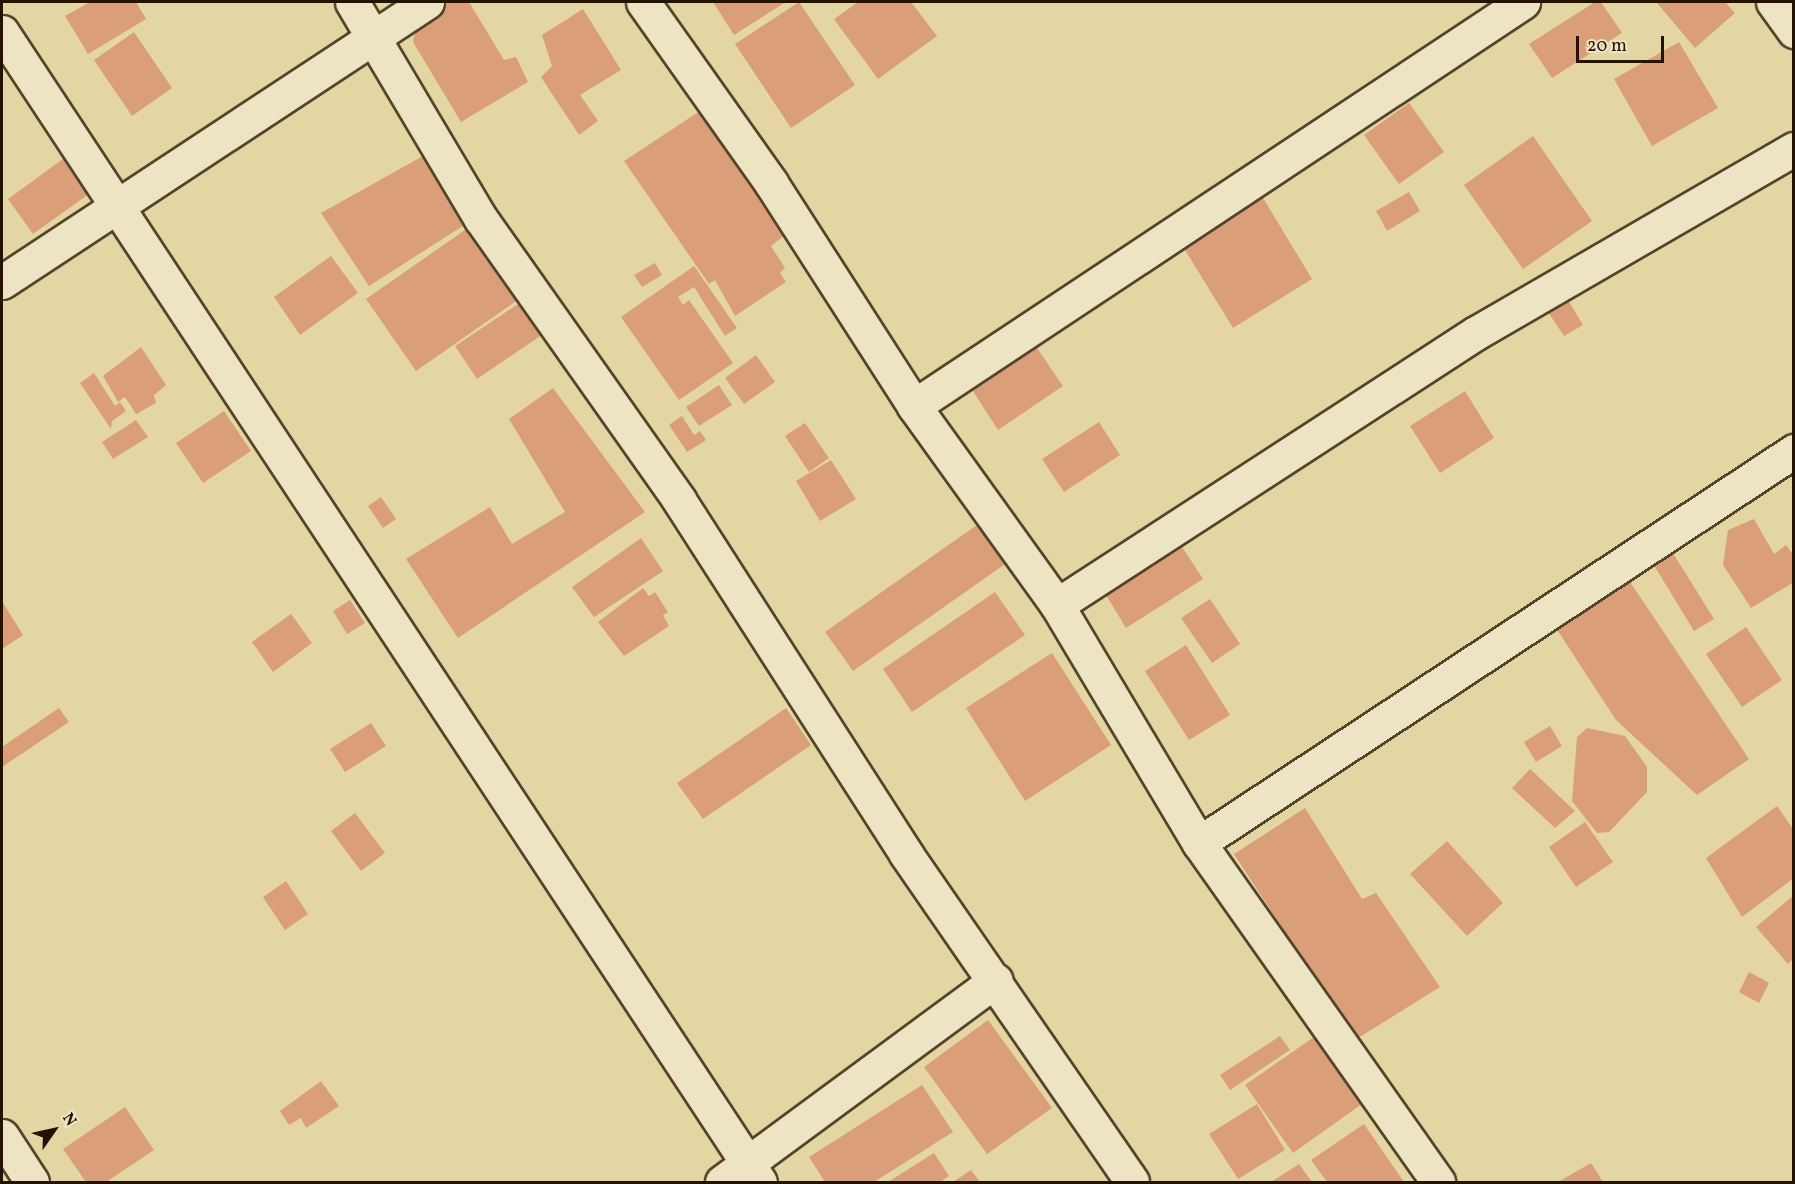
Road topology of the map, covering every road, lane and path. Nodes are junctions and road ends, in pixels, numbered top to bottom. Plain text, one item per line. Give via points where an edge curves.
1 (352, 2) edge
2 (427, 2) edge
3 (643, 2) edge
4 (1523, 2) edge
5 (1773, 2) edge
6 (2, 32) edge
7 (1794, 32) edge
8 (376, 38) junction
9 (1794, 149) edge
10 (117, 203) junction
11 (2, 282) edge
12 (914, 406) junction
13 (1794, 451) edge
14 (1057, 605) junction
15 (1199, 843) junction
16 (996, 980) junction
17 (2, 1136) edge
18 (754, 1173) edge
19 (32, 1182) edge
20 (722, 1182) edge
21 (1132, 1182) edge
22 (1438, 1182) edge

1 - 8 street
2 - 8 street
3 - 12 street via 771,183
4 - 12 street
5 - 7 street
6 - 10 street
8 - 10 street
8 - 16 street via 481,219 679,500 906,854
9 - 14 street via 1476,333
10 - 11 street
10 - 18 street
12 - 14 street
13 - 15 street
14 - 15 street
15 - 22 street
16 - 18 street
16 - 21 street
17 - 19 street
18 - 20 street

